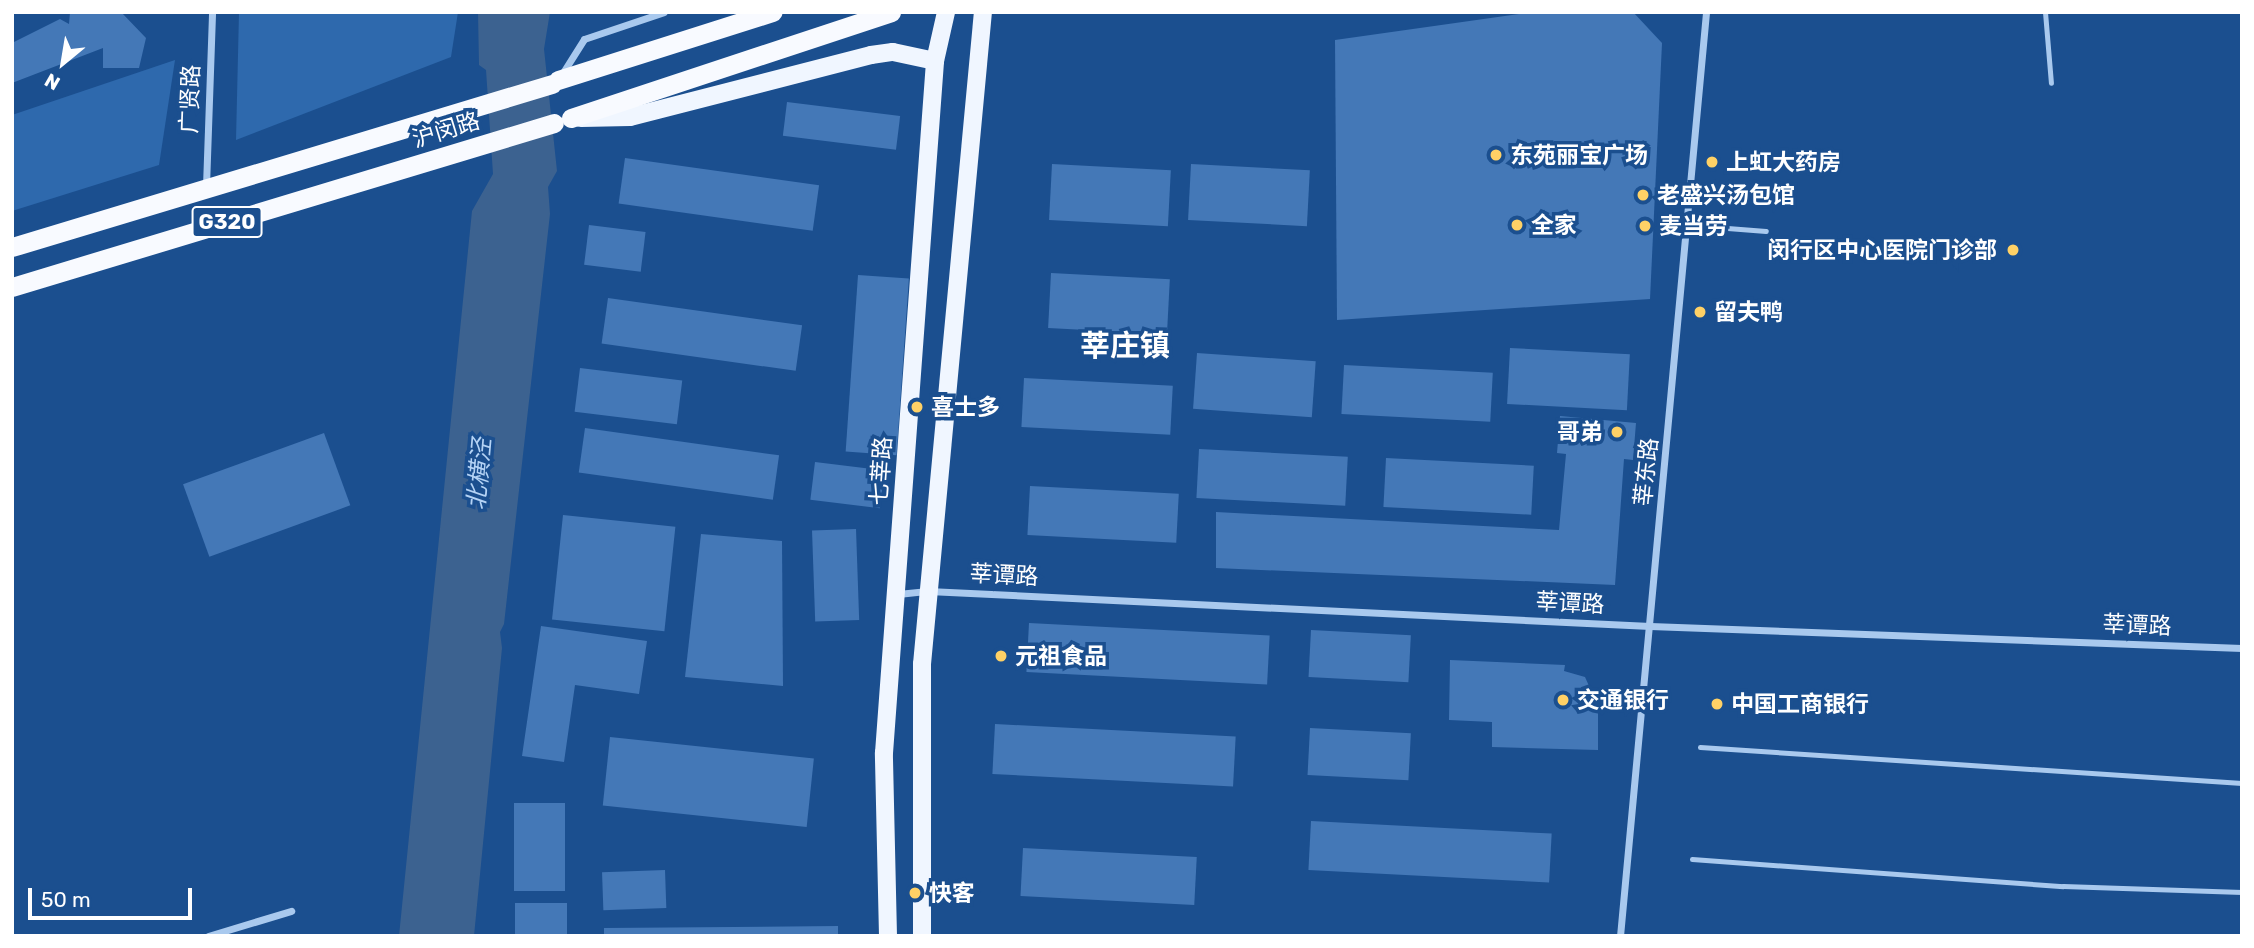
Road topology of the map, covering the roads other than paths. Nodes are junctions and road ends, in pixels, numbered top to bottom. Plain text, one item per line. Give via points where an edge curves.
1 (212, 12) edge
2 (664, 12) edge
3 (772, 12) edge
4 (891, 12) edge
5 (947, 12) edge
6 (983, 12) edge
7 (1706, 12) edge
8 (2045, 12) edge
9 (936, 61) junction
10 (555, 82) junction
11 (2051, 83) dead end
12 (563, 120) junction
13 (206, 188) junction
14 (1689, 225) junction
15 (1766, 231) dead end
16 (12, 247) edge
17 (12, 287) edge
18 (928, 591) junction
19 (898, 594) junction
20 (1650, 626) junction
21 (2242, 648) edge
22 (1700, 747) dead end
23 (2242, 783) edge
24 (1692, 859) dead end
25 (2242, 892) edge
26 (292, 911) dead end
27 (208, 936) edge
28 (888, 936) edge
29 (922, 936) edge
30 (1620, 936) edge

1 - 13 street, 广贤路
2 - 10 street via 584,39
3 - 10 highway, 沪闵路 / G320
4 - 12 highway, 沪闵路 / G320
5 - 9 main road, 七莘路
6 - 18 main road
7 - 14 street, 莘东路
8 - 11 lane
9 - 12 main road via 893,52 630,117
9 - 19 main road, 七莘路
10 - 13 highway, 沪闵路 / G320
12 - 17 highway, 沪闵路 / G320
13 - 16 highway, 沪闵路 / G320
14 - 15 lane
14 - 20 street, 莘东路
18 - 19 street, 莘谭路
18 - 20 street, 莘谭路
18 - 29 main road via 922,664
19 - 28 main road, 七莘路 via 884,753
20 - 21 street, 莘谭路
20 - 30 street, 莘东路
22 - 23 lane
24 - 25 lane via 2063,886
26 - 27 street

